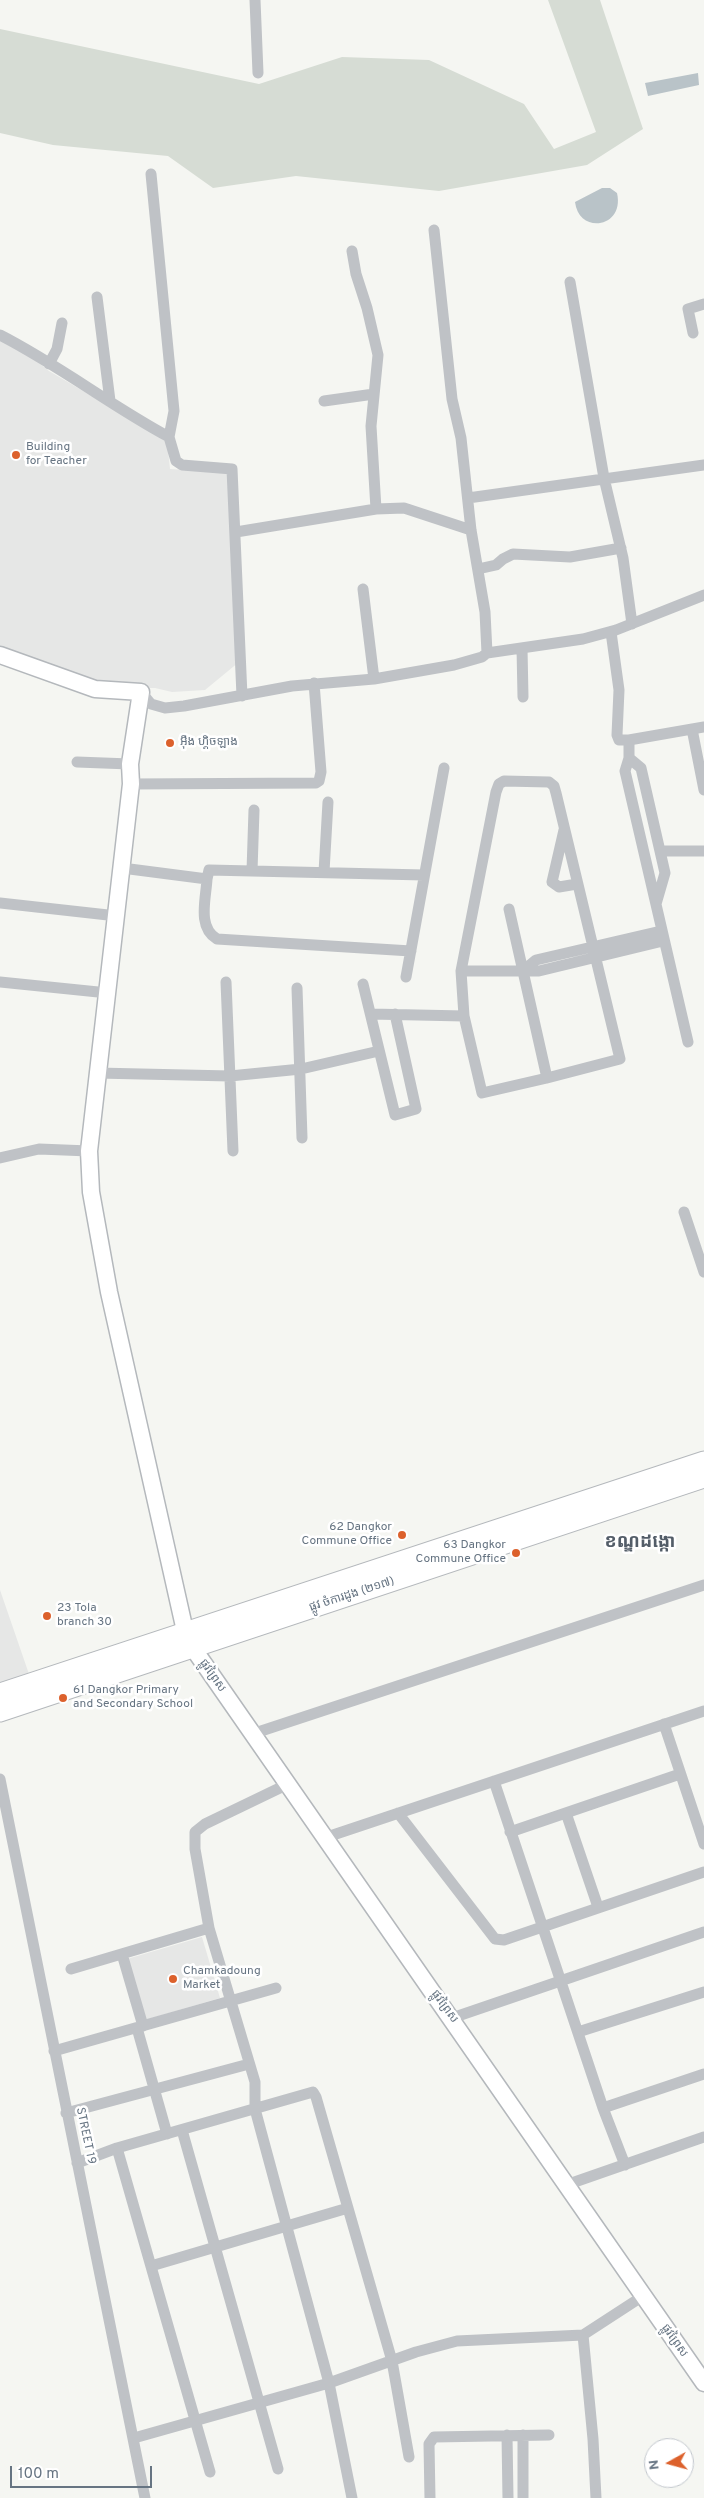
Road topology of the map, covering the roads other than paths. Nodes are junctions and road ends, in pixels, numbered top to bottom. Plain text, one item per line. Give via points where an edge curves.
1 (255, 0) edge
2 (258, 73) dead end
3 (151, 174) dead end
4 (434, 230) dead end
5 (352, 251) dead end
6 (570, 282) dead end
7 (97, 297) dead end
8 (704, 304) edge
9 (62, 323) dead end
10 (693, 333) dead end
11 (0, 335) edge
12 (49, 364) junction
13 (374, 394) junction
14 (110, 401) junction
15 (324, 401) dead end
16 (169, 437) junction
17 (704, 465) edge
18 (604, 478) junction
19 (468, 498) junction
20 (376, 509) junction
21 (471, 530) junction
22 (236, 532) junction
23 (621, 548) junction
24 (478, 569) junction
25 (362, 589) dead end
26 (704, 595) edge
27 (632, 624) junction
28 (611, 632) junction
29 (522, 648) junction
30 (487, 653) junction
31 (0, 655) edge
32 (374, 679) junction
33 (314, 684) junction
34 (141, 692) junction
35 (242, 696) junction
36 (523, 697) dead end
37 (704, 727) edge
38 (692, 729) junction
39 (629, 740) junction
40 (629, 758) junction
41 (77, 762) dead end
42 (130, 764) junction
43 (444, 768) dead end
44 (131, 784) junction
45 (704, 790) edge
46 (328, 802) dead end
47 (254, 810) dead end
48 (564, 828) junction
49 (661, 851) junction
50 (704, 851) edge
51 (122, 868) junction
52 (252, 871) junction
53 (324, 872) junction
54 (424, 875) junction
55 (207, 879) junction
56 (577, 884) junction
57 (0, 903) edge
58 (656, 905) junction
59 (509, 909) dead end
60 (117, 916) junction
61 (662, 936) junction
62 (411, 951) junction
63 (594, 954) junction
64 (524, 970) junction
65 (461, 971) junction
66 (406, 977) dead end
67 (0, 982) edge
68 (226, 982) dead end
69 (363, 984) dead end
70 (297, 988) dead end
71 (108, 994) junction
72 (370, 1014) junction
73 (395, 1014) junction
74 (464, 1016) junction
75 (688, 1042) dead end
76 (379, 1051) junction
77 (301, 1069) junction
78 (97, 1073) junction
79 (230, 1076) junction
80 (547, 1078) junction
81 (302, 1138) dead end
82 (89, 1151) junction
83 (233, 1151) dead end
84 (0, 1158) edge
85 (684, 1212) dead end
86 (704, 1272) edge
87 (704, 1461) edge
88 (704, 1478) edge
89 (704, 1585) edge
90 (189, 1640) junction
91 (0, 1693) edge
92 (704, 1711) edge
93 (0, 1712) edge
94 (664, 1724) junction
95 (252, 1734) junction
96 (680, 1774) junction
97 (0, 1779) edge
98 (494, 1781) junction
99 (288, 1784) junction
100 (398, 1813) junction
101 (566, 1813) junction
102 (510, 1832) junction
103 (324, 1838) junction
104 (704, 1844) edge
105 (704, 1872) edge
106 (598, 1907) junction
107 (542, 1926) junction
108 (209, 1928) junction
109 (704, 1932) edge
110 (122, 1954) junction
111 (71, 1969) dead end
112 (560, 1981) junction
113 (276, 1988) dead end
114 (704, 1992) edge
115 (231, 2000) junction
116 (452, 2018) junction
117 (140, 2027) junction
118 (578, 2032) junction
119 (54, 2051) junction
120 (250, 2064) junction
121 (704, 2074) edge
122 (155, 2090) junction
123 (602, 2108) junction
124 (255, 2109) junction
125 (66, 2113) junction
126 (182, 2130) junction
127 (167, 2134) junction
128 (704, 2138) edge
129 (117, 2148) junction
130 (77, 2163) junction
131 (625, 2165) junction
132 (566, 2185) junction
133 (348, 2208) junction
134 (286, 2226) junction
135 (215, 2247) junction
136 (151, 2266) junction
137 (643, 2296) junction
138 (583, 2335) junction
139 (392, 2361) junction
140 (702, 2378) edge
141 (329, 2383) junction
142 (260, 2404) junction
143 (195, 2420) junction
144 (507, 2435) junction
145 (523, 2435) junction
146 (549, 2435) dead end
147 (134, 2438) junction
148 (409, 2457) dead end
149 (278, 2469) dead end
150 (210, 2472) dead end
151 (146, 2498) edge
152 (352, 2498) edge
153 (430, 2498) edge
154 (508, 2498) edge
155 (523, 2498) edge
156 (596, 2498) edge

1 - 2 street
3 - 16 street via 174,411
4 - 19 street via 451,390 462,438
5 - 13 street via 378,355
6 - 18 street
7 - 14 street
8 - 10 street via 688,309
9 - 12 street via 57,349
11 - 12 street
12 - 14 street
13 - 15 street
13 - 20 street via 371,426
14 - 16 street
16 - 22 street via 176,461 182,465 232,469
17 - 18 street
18 - 19 street
18 - 23 street
19 - 21 street
20 - 21 street via 404,508
20 - 22 street
21 - 24 street
22 - 35 street
23 - 24 street via 570,557 513,554 496,566
23 - 27 street
24 - 30 street
25 - 32 street
26 - 27 street
27 - 28 street
28 - 29 street
28 - 39 street via 619,690 617,735 619,740
29 - 30 street
29 - 36 street
30 - 32 street via 454,665
31 - 34 street via 95,690
32 - 33 street
33 - 35 street
33 - 44 street via 321,772 316,783
34 - 35 street via 151,704 165,708
34 - 42 street
37 - 38 street
38 - 39 street
38 - 45 street
39 - 40 street
40 - 49 street via 641,768
40 - 58 street via 625,771
41 - 42 street
42 - 44 street
43 - 54 street
44 - 51 street
46 - 53 street
47 - 52 street
48 - 56 street
48 - 56 street via 552,882 559,888
48 - 65 street via 555,788 550,783 505,781 499,784
49 - 50 street
49 - 58 street via 666,872
51 - 55 street
51 - 60 street
52 - 53 street
52 - 55 street via 209,870
53 - 54 street
54 - 62 street
55 - 62 street via 204,926 217,939
56 - 63 street
57 - 60 street
58 - 61 street
59 - 64 street
60 - 71 street
61 - 63 street
61 - 75 street
62 - 66 street
63 - 64 street via 539,971
63 - 80 street via 620,1060
64 - 65 street
64 - 80 street
65 - 74 street
67 - 71 street
68 - 79 street
69 - 72 street
70 - 77 street
71 - 78 street
72 - 73 street
72 - 76 street
73 - 74 street
73 - 76 street via 416,1109 394,1115
74 - 80 street via 482,1093
76 - 77 street
77 - 79 street
77 - 81 street
78 - 79 street
78 - 82 street
79 - 83 street
82 - 84 street via 39,1149
82 - 90 street via 91,1192 109,1292
85 - 86 street
87 - 90 main road, ផ្លូវ ចំការដូង (២១៧)
88 - 90 main road, ផ្លូវ ចំការដូង (២១៧)
89 - 95 street
90 - 91 main road, ផ្លូវ ចំការដូង (២១៧)
90 - 93 main road, ផ្លូវ ចំការដូង (២១៧)
90 - 95 street, ផ្លូវព្រៃស
92 - 94 street
94 - 96 street
94 - 98 street
95 - 99 street, ផ្លូវព្រៃស
96 - 101 street
96 - 104 street
97 - 119 street, STREET 19
98 - 100 street
98 - 102 street
99 - 103 street, ផ្លូវព្រៃស
99 - 108 street via 205,1824 195,1832
100 - 103 street
100 - 107 street via 495,1940 504,1940
101 - 102 street
101 - 106 street
102 - 107 street
103 - 116 street, ផ្លូវព្រៃស
105 - 106 street
106 - 107 street
107 - 112 street
108 - 110 street
108 - 115 street
109 - 112 street
110 - 111 street
110 - 117 street
112 - 116 street
112 - 118 street
113 - 115 street
114 - 118 street
115 - 117 street
115 - 120 street
116 - 132 street, ផ្លូវព្រៃស
117 - 119 street
117 - 122 street
118 - 123 street
119 - 125 street, STREET 19
120 - 122 street
120 - 124 street
121 - 123 street
122 - 125 street
122 - 127 street
123 - 131 street
124 - 126 street
124 - 133 street via 313,2092
124 - 134 street
125 - 130 street, STREET 19
126 - 127 street
126 - 135 street
127 - 129 street
128 - 131 street
129 - 130 street
129 - 136 street
130 - 147 street, STREET 19
131 - 132 street
132 - 137 street, ផ្លូវព្រៃស
133 - 134 street
133 - 139 street
134 - 135 street
134 - 141 street
135 - 136 street
135 - 142 street
136 - 143 street
137 - 138 street
137 - 140 street, ផ្លូវព្រៃស
138 - 139 street via 457,2341
138 - 156 street
139 - 141 street
139 - 148 street
141 - 142 street
141 - 152 street
142 - 143 street
142 - 149 street
143 - 147 street
143 - 150 street
144 - 145 street
144 - 153 street via 434,2437 431,2440
144 - 154 street
145 - 146 street
145 - 155 street
147 - 151 street, STREET 19

